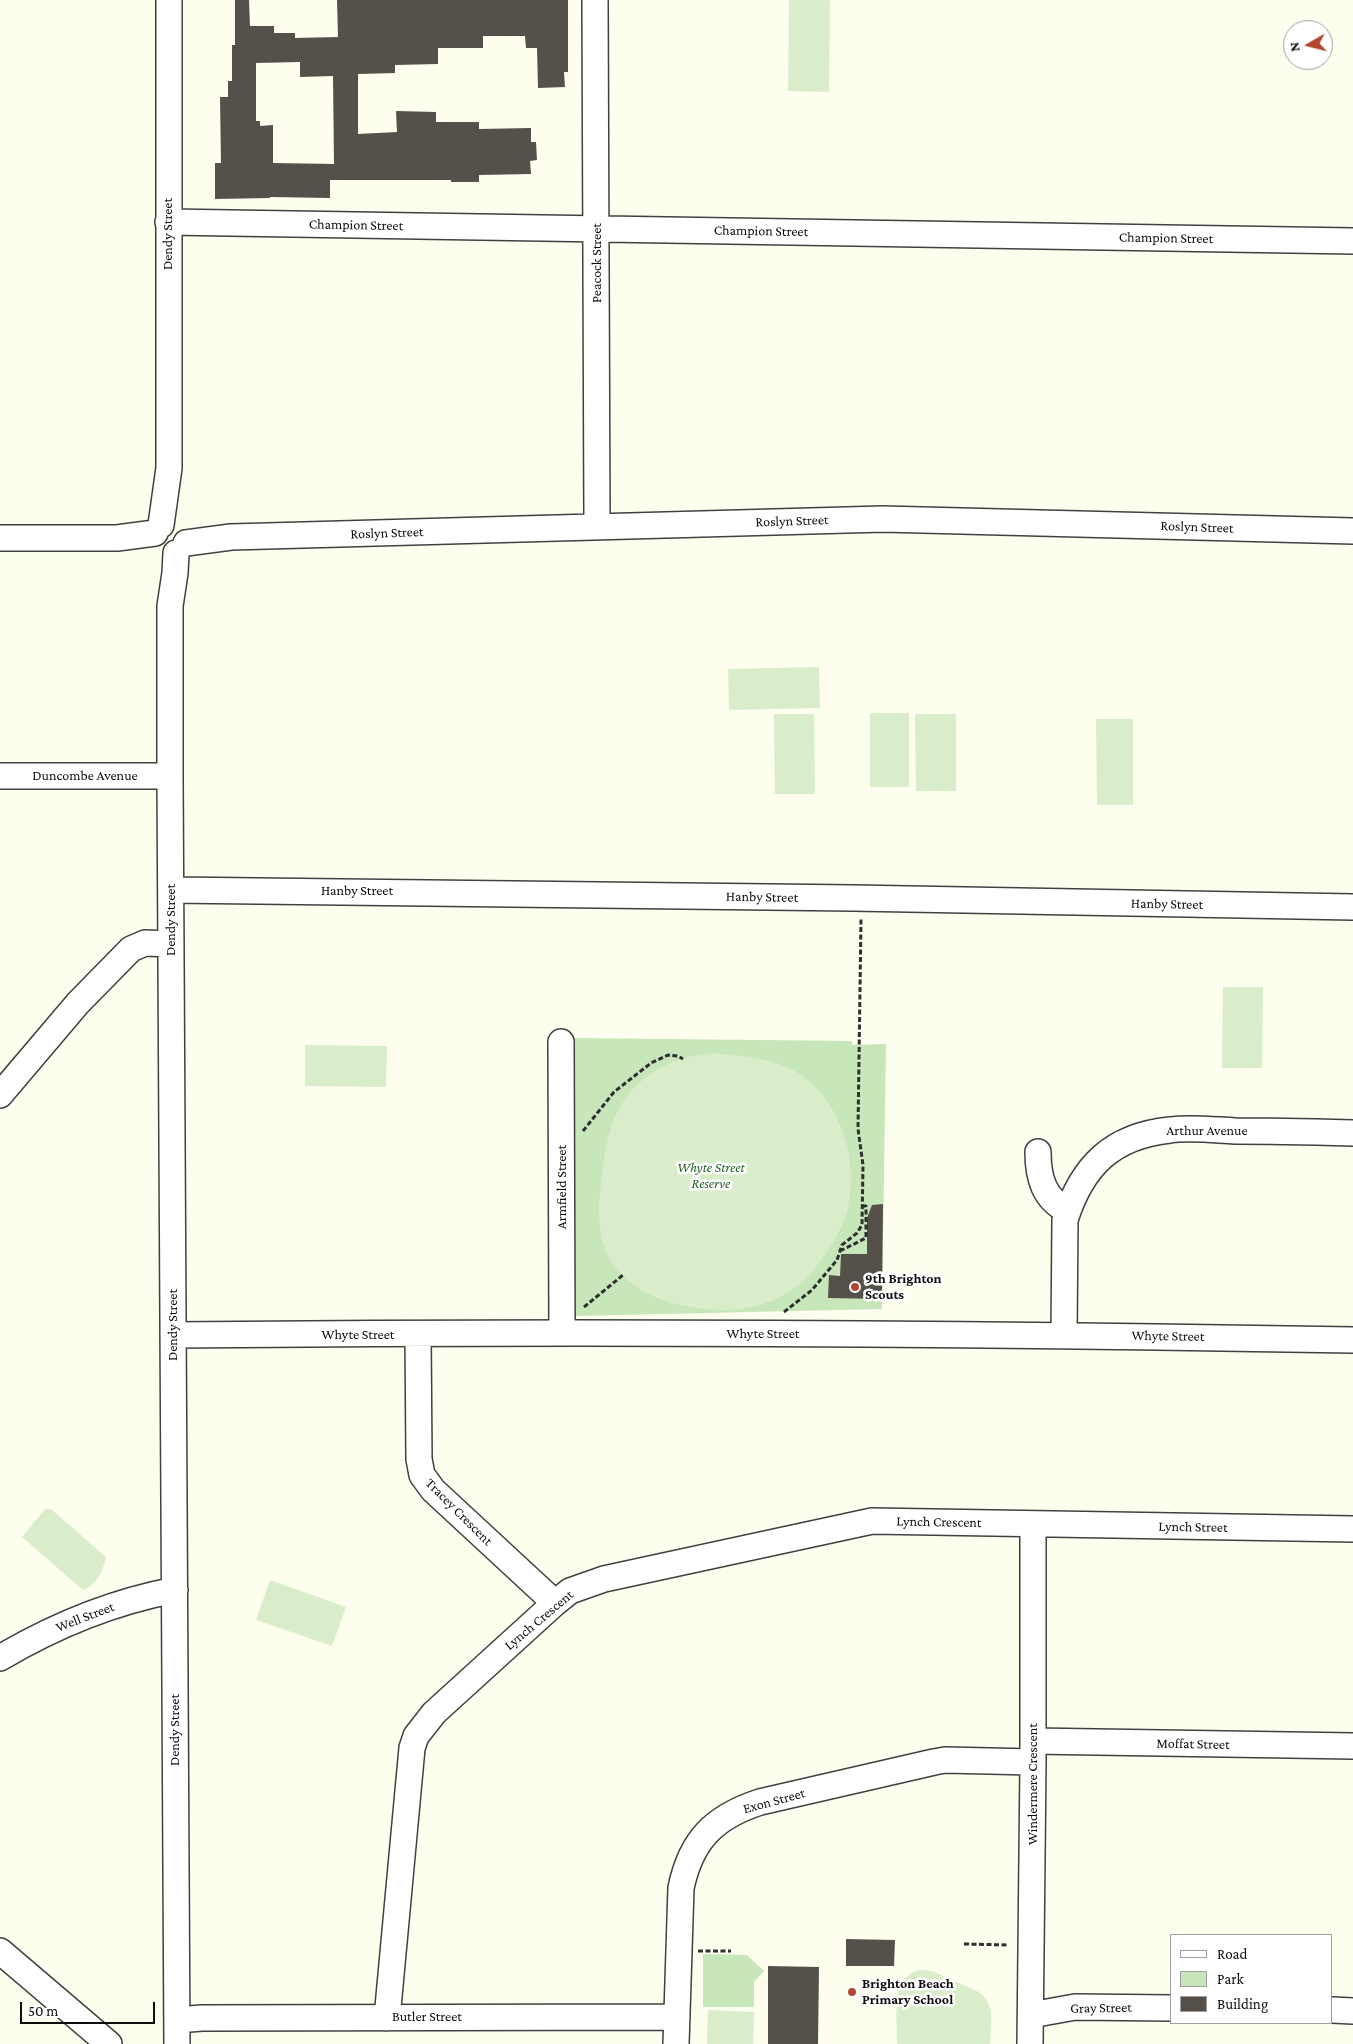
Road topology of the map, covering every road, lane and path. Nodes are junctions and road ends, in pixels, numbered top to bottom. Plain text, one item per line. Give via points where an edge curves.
1 (169, 0) edge
2 (596, 0) edge
3 (168, 222) junction
4 (597, 228) junction
5 (1353, 241) edge
6 (597, 526) junction
7 (1353, 531) edge
8 (0, 538) edge
9 (170, 538) junction
10 (0, 776) edge
11 (170, 776) junction
12 (172, 890) junction
13 (1353, 907) edge
14 (861, 919) dead end
15 (171, 933) junction
16 (561, 1042) dead end
17 (683, 1059) dead end
18 (0, 1095) edge
19 (1353, 1133) edge
20 (562, 1140) junction
21 (1038, 1152) dead end
22 (867, 1207) junction
23 (1068, 1211) junction
24 (840, 1252) junction
25 (622, 1275) dead end
26 (582, 1308) dead end
27 (781, 1314) dead end
28 (562, 1333) junction
29 (173, 1335) junction
30 (418, 1335) junction
31 (1064, 1335) junction
32 (1353, 1340) edge
33 (1032, 1524) junction
34 (1353, 1529) edge
35 (175, 1590) junction
36 (555, 1603) junction
37 (0, 1658) edge
38 (1353, 1746) edge
39 (1033, 1752) junction
40 (964, 1944) dead end
41 (1009, 1945) dead end
42 (0, 1951) edge
43 (697, 1951) dead end
44 (730, 1951) dead end
45 (1170, 2008) edge
46 (1333, 2010) edge
47 (1353, 2011) edge
48 (1031, 2015) junction
49 (677, 2017) junction
50 (387, 2018) junction
51 (177, 2020) junction
52 (95, 2040) edge
53 (177, 2044) edge
54 (676, 2044) edge
55 (1030, 2044) edge

1 - 3 street, Dendy Street
2 - 4 street, Peacock Street
3 - 4 street, Champion Street
3 - 9 street, Dendy Street
4 - 5 street, Champion Street
4 - 6 street, Peacock Street
6 - 7 street, Roslyn Street via 883,519
6 - 9 street, Roslyn Street
8 - 9 street, Roslyn Street
9 - 11 street, Dendy Street
10 - 11 street, Duncombe Avenue
11 - 12 street, Dendy Street
12 - 13 street, Hanby Street
12 - 15 street, Dendy Street
14 - 22 path via 858,1129
15 - 18 street via 145,926 127,935 78,1003
15 - 29 street, Dendy Street
16 - 20 street, Armfield Street
17 - 20 path via 668,1055 651,1063 614,1092 581,1134
19 - 23 street, Arthur Avenue via 1171,1129 1135,1137 1103,1154 1091,1167 1079,1184
20 - 28 street, Armfield Street
21 - 23 street via 1041,1185 1058,1206
22 - 24 path via 861,1229 842,1245
22 - 24 path via 866,1238
23 - 31 street, Arthur Avenue via 1064,1235
24 - 27 path via 812,1290
25 - 26 path
28 - 30 street, Whyte Street
28 - 31 street, Whyte Street
29 - 30 street, Whyte Street
29 - 35 street, Dendy Street
30 - 36 street, Tracey Crescent via 419,1459 422,1476 433,1490
31 - 32 street, Whyte Street
33 - 34 street, Lynch Street
33 - 36 street, Lynch Crescent via 872,1522 604,1579 570,1591
33 - 39 street, Windermere Crescent
35 - 37 street, Well Street via 108,1608 38,1636
35 - 51 street, Dendy Street
36 - 50 street, Lynch Crescent via 434,1712 416,1736 412,1748
38 - 39 street, Moffat Street
39 - 48 street, Windermere Crescent
39 - 49 street, Exon Street via 934,1762 760,1802 726,1817 700,1841 685,1868 680,1907
40 - 41 path
42 - 52 street
43 - 44 path
45 - 48 street, Gray Street via 1075,2007
46 - 47 street
48 - 55 street, Windermere Crescent
49 - 50 street, Butler Street
49 - 54 street, Exon Street
50 - 51 street, Butler Street
51 - 53 street, Dendy Street

